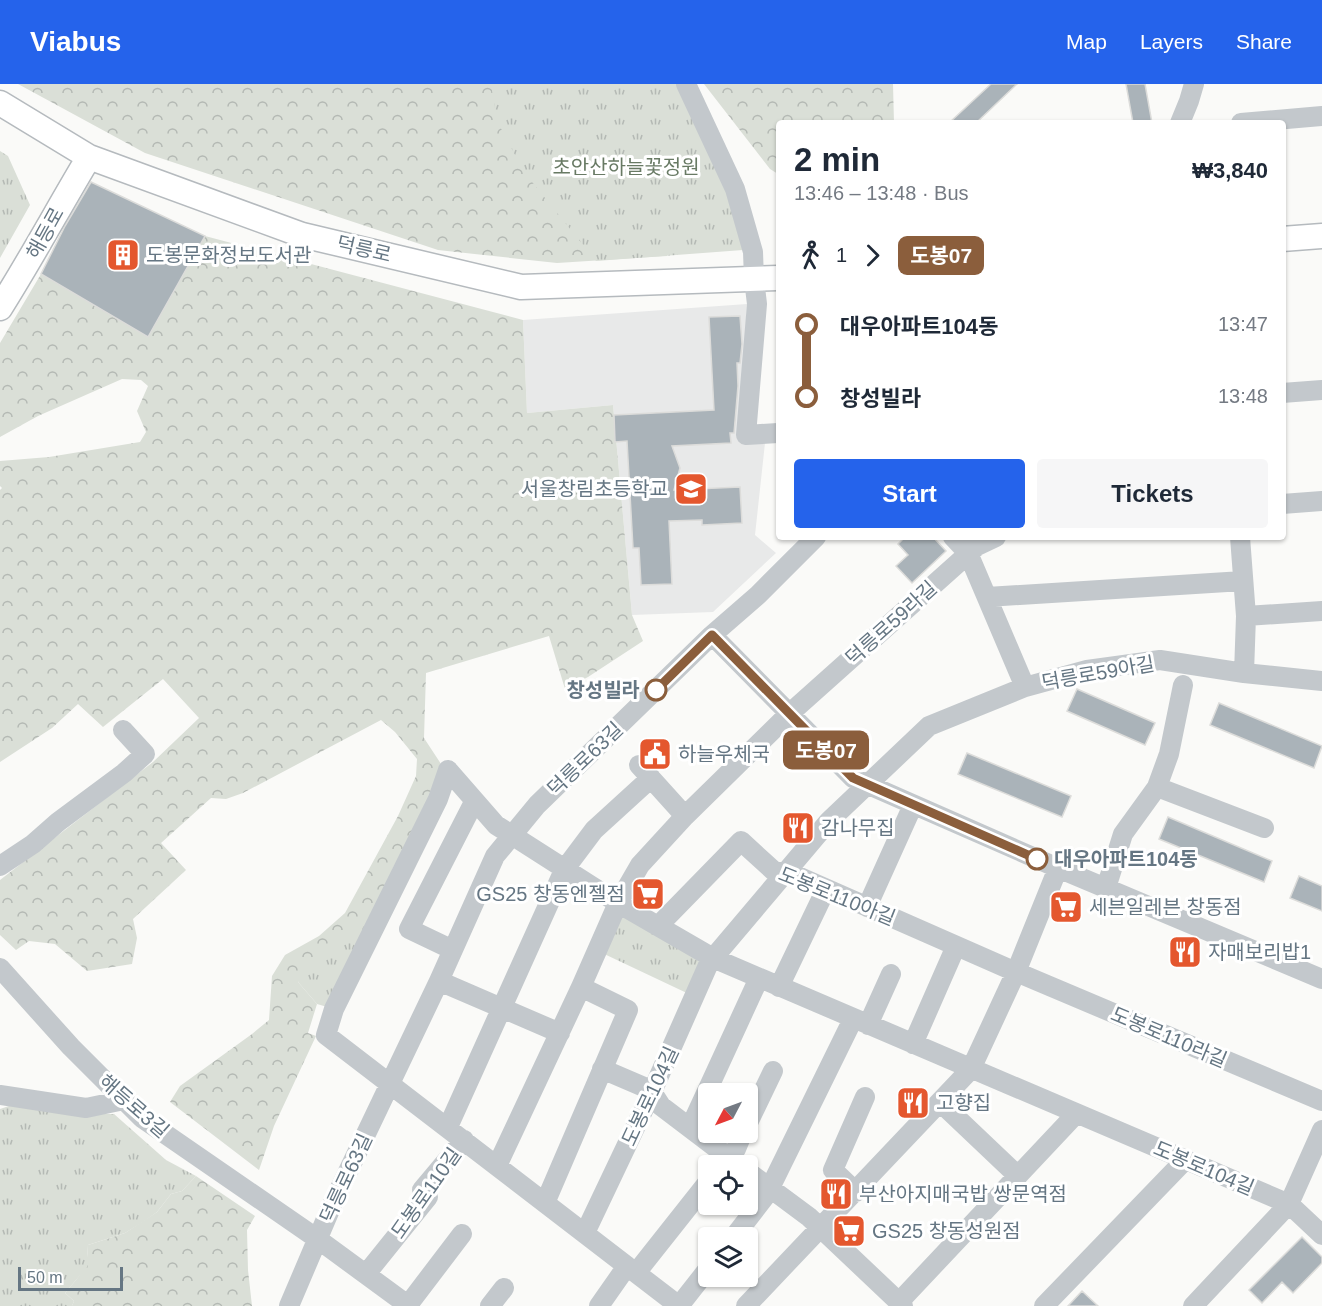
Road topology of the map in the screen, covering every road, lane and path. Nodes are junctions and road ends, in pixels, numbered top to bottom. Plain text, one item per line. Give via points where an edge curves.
1 (686, 84) edge
2 (1194, 84) edge
3 (0, 103) edge
4 (1322, 116) edge
5 (1181, 120) edge
6 (1276, 120) edge
7 (89, 157) junction
8 (1322, 236) edge
9 (1286, 240) edge
10 (776, 278) edge
11 (753, 279) junction
12 (0, 308) edge
13 (1322, 390) edge
14 (1286, 393) edge
15 (776, 433) edge
16 (1322, 501) edge
17 (1286, 504) edge
18 (813, 540) edge
19 (956, 540) edge
20 (989, 540) edge
21 (1240, 540) edge
22 (968, 553) junction
23 (1243, 581) junction
24 (987, 597) junction
25 (1322, 611) edge
26 (1246, 616) junction
27 (712, 635) junction
28 (1244, 673) junction
29 (1322, 681) edge
30 (1183, 685) dead end
31 (1025, 687) junction
32 (789, 714) junction
33 (123, 730) dead end
34 (867, 785) junction
35 (1157, 787) junction
36 (474, 802) junction
37 (913, 805) junction
38 (685, 816) junction
39 (1263, 828) dead end
40 (513, 835) junction
41 (0, 866) edge
42 (1058, 868) junction
43 (564, 870) junction
44 (786, 872) junction
45 (1106, 888) junction
46 (826, 889) junction
47 (618, 903) junction
48 (867, 907) junction
49 (658, 926) junction
50 (956, 946) junction
51 (453, 950) junction
52 (713, 958) junction
53 (0, 968) edge
54 (1016, 972) junction
55 (891, 974) dead end
56 (759, 978) junction
57 (1322, 980) edge
58 (439, 981) junction
59 (581, 987) junction
60 (779, 987) junction
61 (503, 1008) junction
62 (861, 1022) junction
63 (560, 1033) junction
64 (913, 1044) junction
65 (602, 1069) junction
66 (971, 1069) junction
67 (773, 1071) dead end
68 (390, 1083) junction
69 (652, 1092) junction
70 (0, 1095) edge
71 (865, 1097) dead end
72 (124, 1100) junction
73 (1322, 1101) edge
74 (758, 1102) edge
75 (940, 1102) junction
76 (1076, 1114) junction
77 (448, 1127) junction
78 (690, 1128) junction
79 (1322, 1130) edge
80 (464, 1140) junction
81 (721, 1155) edge
82 (1185, 1160) junction
83 (498, 1166) junction
84 (1018, 1176) junction
85 (758, 1179) edge
86 (770, 1188) junction
87 (856, 1191) junction
88 (698, 1194) edge
89 (545, 1203) junction
90 (1289, 1204) junction
91 (742, 1227) edge
92 (821, 1229) junction
93 (585, 1233) junction
94 (462, 1234) dead end
95 (1322, 1235) edge
96 (319, 1240) junction
97 (632, 1270) junction
98 (366, 1274) junction
99 (698, 1282) edge
100 (504, 1288) dead end
101 (901, 1304) edge
102 (408, 1305) edge
103 (289, 1306) edge
104 (490, 1306) edge
105 (599, 1306) edge
106 (679, 1306) edge
107 (746, 1306) edge
108 (1044, 1306) edge
109 (1193, 1306) edge

1 - 11 street via 735,189 753,252
2 - 5 street
3 - 7 main road, 덕릉로
4 - 6 street
7 - 11 main road, 덕릉로 via 302,235 521,287
7 - 12 main road, 해등로
8 - 9 main road
10 - 11 main road, 덕릉로
11 - 15 street via 757,304 746,435
13 - 14 street
16 - 17 street
18 - 27 street, 덕릉로63길 via 758,596
19 - 22 street
20 - 22 street, 덕릉로59라길
21 - 23 street
22 - 24 street
22 - 32 street, 덕릉로59라길
23 - 24 street
23 - 26 street
24 - 31 street
25 - 26 street
26 - 28 street
27 - 32 street
27 - 40 street, 덕릉로63길 via 537,805
28 - 29 street, 덕릉로59아길
28 - 31 street, 덕릉로59아길 via 1160,660 1088,670
30 - 35 street via 1169,754
31 - 34 street, 덕릉로59아길 via 929,726
32 - 34 street via 853,778
32 - 38 street
33 - 41 street via 145,754
34 - 37 street
34 - 44 street, 도봉로104길 via 829,821
35 - 39 street
35 - 45 street via 1123,834
36 - 40 street via 496,825
36 - 51 street via 409,929
36 - 68 street via 448,770 438,799 334,1009 326,1035
37 - 42 street
37 - 48 street
38 - 43 street via 645,772
38 - 47 street via 640,865
40 - 43 street, 도봉로104길
40 - 51 street, 덕릉로63길 via 495,856
42 - 45 street
42 - 54 street
43 - 47 street, 도봉로104길
43 - 61 street
44 - 46 street, 도봉로110아길
44 - 49 street, 도봉로110아길 via 776,873 741,841
44 - 52 street, 도봉로104길
45 - 57 street
46 - 48 street, 도봉로110아길
46 - 60 street
47 - 49 street, 도봉로104길
47 - 59 street
48 - 50 street, 도봉로110아길
49 - 52 street, 도봉로104길
50 - 54 street, 도봉로110아길
50 - 64 street
51 - 58 street, 덕릉로63길
52 - 56 street, 도봉로104길
52 - 69 street, 도봉로104길
53 - 72 street, 해등로3길
54 - 66 street
54 - 73 street, 도봉로110라길
55 - 62 street
56 - 60 street, 도봉로104길
56 - 78 street
58 - 61 street
58 - 68 street, 덕릉로63길
59 - 63 street
59 - 65 street via 628,1010
60 - 62 street, 도봉로104길
61 - 63 street
61 - 77 street
62 - 64 street, 도봉로104길
62 - 86 street
63 - 83 street
64 - 66 street, 도봉로104길
65 - 69 street
65 - 89 street
66 - 75 street
66 - 76 street, 도봉로104길
67 - 74 street
68 - 77 street
68 - 96 street, 덕릉로63길
69 - 78 street via 661,1106
69 - 93 street, 도봉로104길
70 - 72 street via 86,1108
71 - 87 street via 833,1170
72 - 96 street, 해등로3길 via 142,1118
75 - 84 street
75 - 87 street
76 - 82 street, 도봉로104길
76 - 84 street
77 - 80 street
78 - 81 street
79 - 90 street
80 - 83 street
80 - 98 street, 도봉로110길 via 422,1190 428,1197
82 - 90 street, 도봉로104길
82 - 108 street
83 - 89 street
84 - 101 street
85 - 86 street
86 - 91 street
86 - 92 street
87 - 92 street
88 - 97 street
89 - 93 street
90 - 95 street, 도봉로104길
90 - 109 street
92 - 101 street
92 - 107 street
93 - 97 street
94 - 102 street
96 - 98 street
96 - 103 street, 덕릉로63길
97 - 105 street
97 - 106 street
98 - 102 street
99 - 106 street
100 - 104 street

